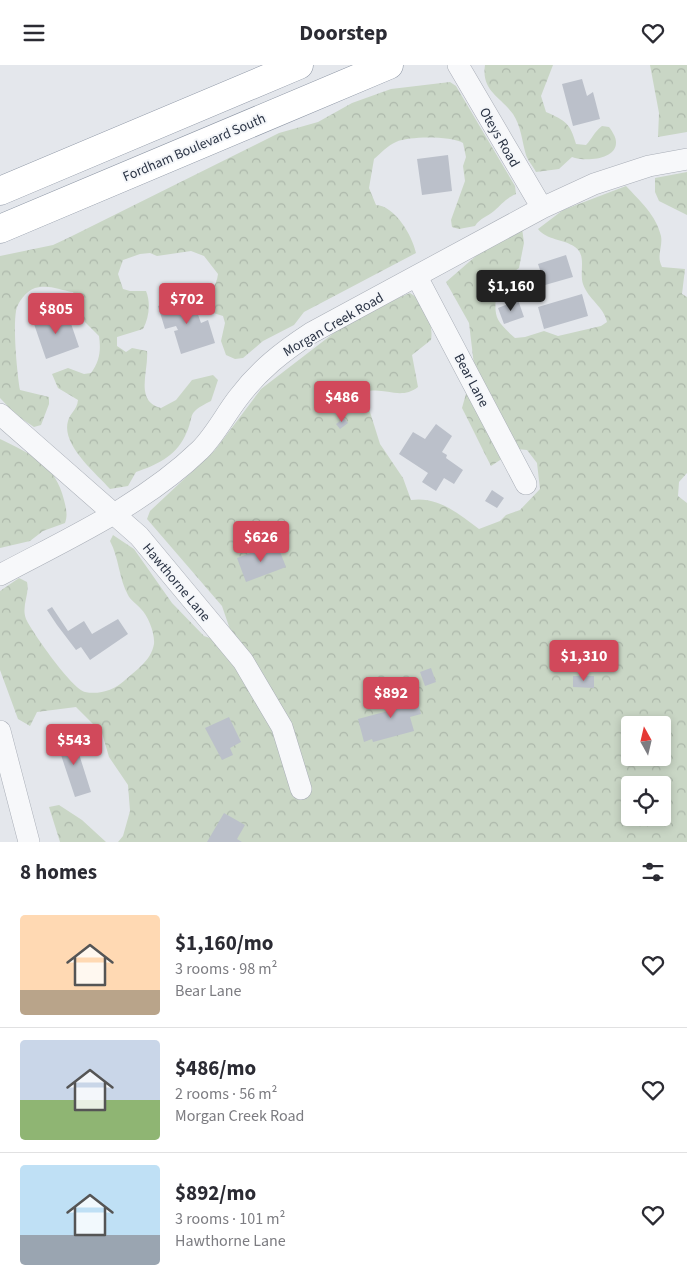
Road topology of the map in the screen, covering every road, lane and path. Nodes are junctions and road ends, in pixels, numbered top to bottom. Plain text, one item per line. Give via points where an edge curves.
1 (299, 65) edge
2 (388, 65) edge
3 (458, 65) edge
4 (687, 159) edge
5 (0, 191) edge
6 (542, 208) junction
7 (0, 229) edge
8 (417, 277) junction
9 (0, 414) edge
10 (526, 484) dead end
11 (114, 515) junction
12 (0, 575) edge
13 (0, 731) edge
14 (301, 789) dead end
15 (29, 842) edge

1 - 5 highway
2 - 7 highway, Fordham Boulevard South
3 - 6 street, Oteys Road
4 - 6 street, Morgan Creek Road via 594,184
6 - 8 street, Morgan Creek Road
8 - 10 street, Bear Lane
8 - 11 street, Morgan Creek Road via 311,333 276,356 238,398 202,449 172,475
9 - 11 street, Hawthorne Lane
11 - 12 street, Morgan Creek Road
11 - 14 street, Hawthorne Lane via 139,536 242,661 282,727
13 - 15 street

